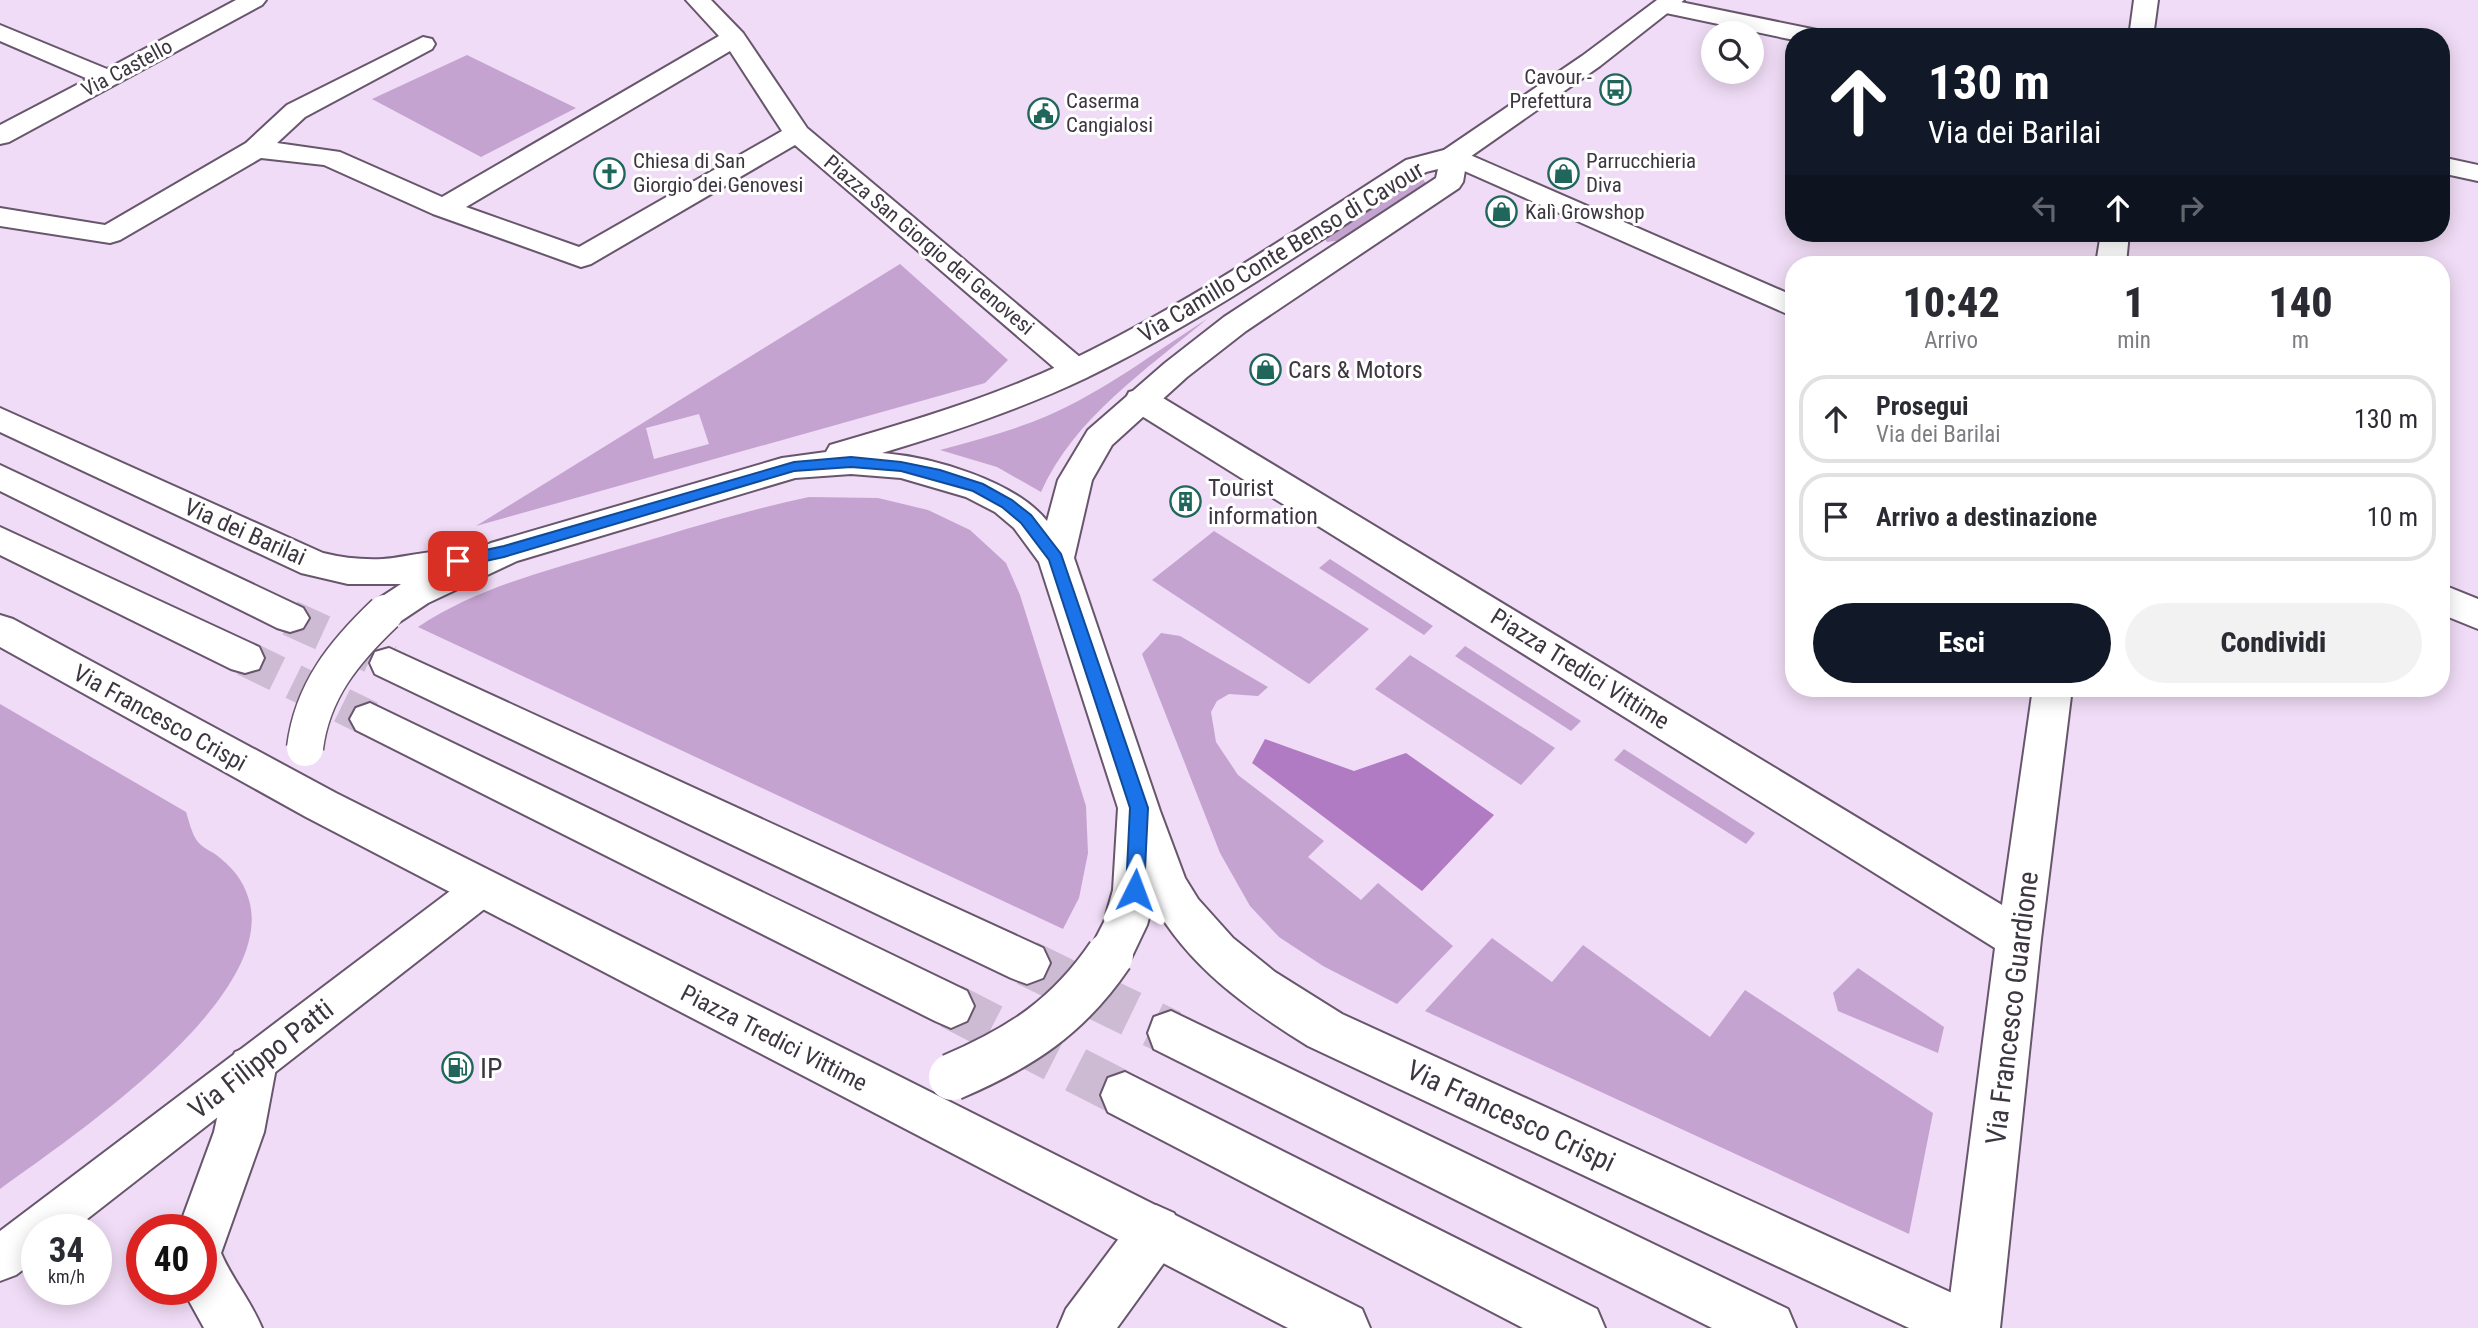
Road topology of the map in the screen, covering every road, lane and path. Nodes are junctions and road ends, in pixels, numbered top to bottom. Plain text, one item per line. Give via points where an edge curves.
1 (254, 0) edge
2 (698, 0) edge
3 (2146, 0) edge
4 (1669, 3) edge
5 (2142, 28) edge
6 (1785, 30) edge
7 (0, 32) edge
8 (734, 38) junction
9 (423, 44) dead end
10 (107, 78) junction
11 (797, 133) junction
12 (0, 136) edge
13 (256, 149) junction
14 (1454, 156) junction
15 (2450, 167) edge
16 (2478, 173) edge
17 (443, 208) junction
18 (0, 217) edge
19 (1785, 304) edge
20 (1076, 370) junction
21 (1141, 400) junction
22 (0, 419) edge
23 (794, 466) junction
24 (0, 477) edge
25 (0, 540) edge
26 (504, 552) junction
27 (1056, 558) junction
28 (2450, 602) edge
29 (2478, 615) edge
30 (290, 618) tunnel mouth
31 (0, 629) edge
32 (244, 658) tunnel mouth
33 (389, 663) tunnel mouth
34 (2052, 697) edge
35 (370, 719) tunnel mouth
36 (321, 805) junction
37 (1139, 808) junction
38 (484, 888) junction
39 (2019, 939) junction
40 (1027, 962) tunnel mouth
41 (951, 1006) tunnel mouth
42 (1171, 1033) tunnel mouth
43 (253, 1068) junction
44 (875, 1090) junction
45 (1125, 1095) tunnel mouth
46 (60, 1214) edge
47 (210, 1214) edge
48 (1156, 1231) junction
49 (21, 1244) edge
50 (0, 1259) edge
51 (217, 1300) edge
52 (235, 1328) edge
53 (1085, 1328) edge
54 (1343, 1328) edge
55 (1578, 1328) edge
56 (1769, 1328) edge
57 (1971, 1328) edge

1 - 10 street, Via Castello
2 - 8 street, Piazza San Giorgio dei Genovesi
3 - 5 street
4 - 6 street
4 - 14 street
7 - 10 street
8 - 11 street, Piazza San Giorgio dei Genovesi
8 - 17 street
9 - 13 street via 296,111
10 - 12 street, Via Castello
11 - 17 street via 581,258
11 - 20 street, Piazza San Giorgio dei Genovesi
13 - 17 street via 330,158
13 - 18 street via 110,234
14 - 19 street
14 - 20 street, Via Camillo Conte Benso di Cavour via 1416,166 1167,322
14 - 21 street, Via Camillo Conte Benso di Cavour via 1449,182 1235,324
15 - 16 street
20 - 23 street, Via Camillo Conte Benso di Cavour via 923,430
21 - 27 street, Via Camillo Conte Benso di Cavour via 1100,438 1075,480
21 - 39 street, Piazza Tredici Vittime
22 - 26 street, Via dei Barilai via 291,555 342,572 412,570
23 - 26 street, Piazza Tredici Vittime
23 - 27 street, Piazza Tredici Vittime via 851,462 901,467 978,488 1026,519
24 - 30 street
25 - 32 street
26 - 36 street, Piazza Tredici Vittime, bridge via 415,593 385,613 335,666 306,731 308,772
27 - 37 street, Piazza Tredici Vittime
28 - 29 street
31 - 36 street, Via Francesco Crispi
33 - 40 street
34 - 39 street, Via Francesco Guardione
35 - 41 street
36 - 38 street, Piazza Tredici Vittime
37 - 44 street, Piazza Tredici Vittime, bridge via 1135,890 1125,926 1093,984 1029,1039 981,1066 918,1087
37 - 57 street, Via Francesco Crispi via 1170,891 1195,929 1233,969 1273,1000 1325,1030
38 - 43 lane, Via Filippo Patti
38 - 44 street, Piazza Tredici Vittime
39 - 57 street, Via Francesco Guardione
42 - 56 street
43 - 46 lane, Via Filippo Patti
43 - 47 street via 239,1132
44 - 48 street
45 - 55 street
48 - 53 street
48 - 54 street
49 - 50 lane, Via Filippo Patti
51 - 52 street

